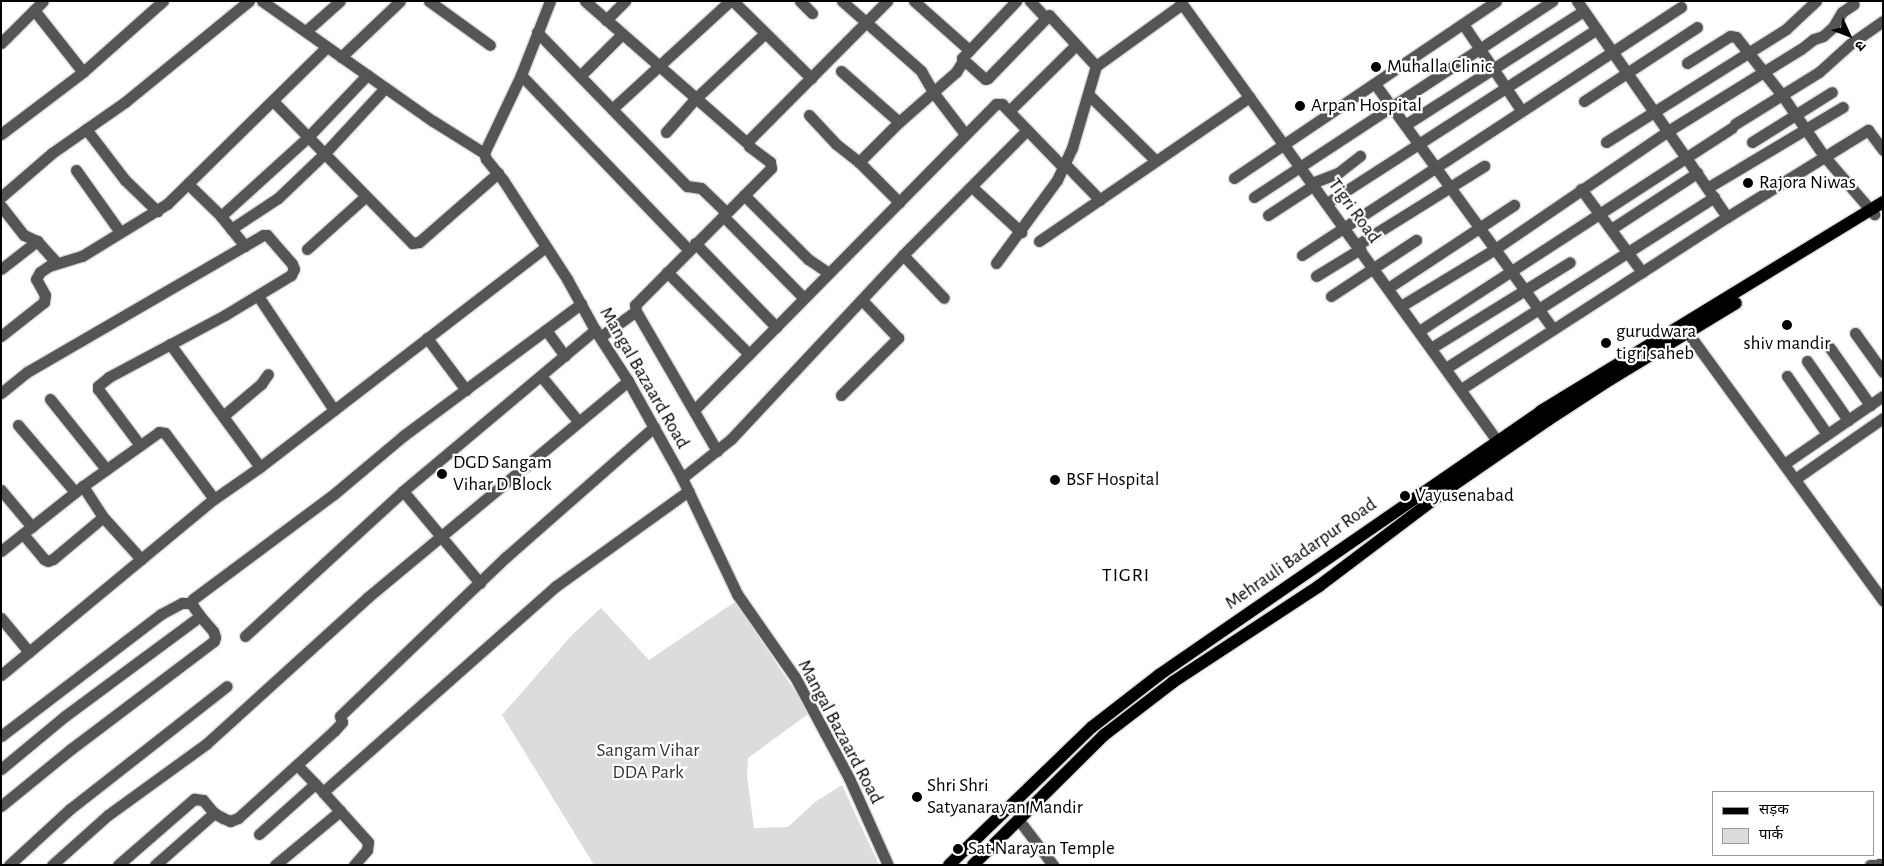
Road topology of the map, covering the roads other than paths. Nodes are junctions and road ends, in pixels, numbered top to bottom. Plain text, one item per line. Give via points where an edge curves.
1 (163, 1) edge
2 (249, 1) edge
3 (262, 1) edge
4 (340, 1) edge
5 (400, 1) edge
6 (429, 1) edge
7 (550, 1) edge
8 (585, 1) edge
9 (626, 1) edge
10 (731, 1) edge
11 (800, 1) edge
12 (842, 1) edge
13 (887, 1) edge
14 (914, 1) edge
15 (1016, 1) edge
16 (1030, 1) edge
17 (1496, 1) edge
18 (1552, 1) edge
19 (1816, 1) edge
20 (1181, 3) edge
21 (1854, 4) dead end
22 (38, 5) edge
23 (1580, 6) edge
24 (1681, 7) dead end
25 (812, 13) dead end
26 (1046, 18) junction
27 (606, 20) junction
28 (1883, 21) edge
29 (866, 23) junction
30 (1463, 24) junction
31 (1698, 27) dead end
32 (1597, 28) junction
33 (306, 31) junction
34 (537, 32) junction
35 (765, 33) junction
36 (622, 34) junction
37 (1, 43) edge
38 (490, 45) dead end
39 (1076, 45) junction
40 (327, 47) junction
41 (1479, 48) junction
42 (1613, 51) junction
43 (1749, 52) junction
44 (966, 55) junction
45 (342, 57) junction
46 (1687, 63) dead end
47 (659, 66) junction
48 (1096, 66) junction
49 (1492, 68) junction
50 (841, 71) dead end
51 (83, 72) junction
52 (1627, 72) junction
53 (1765, 72) junction
54 (367, 75) junction
55 (521, 75) junction
56 (580, 76) junction
57 (811, 78) junction
58 (1375, 84) junction
59 (1506, 87) junction
60 (385, 88) junction
61 (933, 92) junction
62 (1832, 92) dead end
63 (1088, 94) junction
64 (1782, 95) junction
65 (1249, 97) junction
66 (696, 99) junction
67 (273, 101) junction
68 (1584, 101) dead end
69 (1391, 106) junction
70 (1843, 107) dead end
71 (612, 108) junction
72 (1521, 110) junction
73 (1010, 111) junction
74 (1655, 112) junction
75 (1795, 114) junction
76 (809, 115) dead end
77 (899, 122) junction
78 (1405, 125) junction
79 (86, 129) junction
80 (1027, 130) junction
81 (1806, 130) junction
82 (666, 132) dead end
83 (1668, 132) junction
84 (1, 134) edge
85 (965, 134) junction
86 (308, 137) junction
87 (1606, 142) dead end
88 (1752, 142) dead end
89 (747, 143) junction
90 (1285, 144) junction
91 (1418, 144) junction
92 (1883, 150) edge
93 (484, 153) junction
94 (324, 154) junction
95 (1360, 156) dead end
96 (1686, 156) junction
97 (1824, 156) junction
98 (1156, 161) junction
99 (859, 162) junction
100 (1064, 165) junction
101 (1300, 166) junction
102 (1484, 166) dead end
103 (1435, 167) junction
104 (76, 170) dead end
105 (1697, 173) junction
106 (498, 174) junction
107 (1234, 178) dead end
108 (188, 184) junction
109 (1313, 184) junction
110 (972, 187) junction
111 (1450, 187) junction
112 (1581, 190) junction
113 (1711, 193) junction
114 (744, 195) junction
115 (365, 197) junction
116 (1254, 197) dead end
117 (1, 198) edge
118 (1100, 200) junction
119 (899, 202) junction
120 (1883, 202) edge
121 (1327, 203) junction
122 (1514, 205) dead end
123 (1, 206) edge
124 (157, 211) junction
125 (1876, 211) edge
126 (1599, 213) junction
127 (725, 214) junction
128 (1268, 215) dead end
129 (221, 216) junction
130 (1727, 217) junction
131 (1344, 227) junction
132 (1479, 228) junction
133 (231, 229) junction
134 (1611, 229) junction
135 (120, 232) junction
136 (1020, 232) junction
137 (1416, 240) dead end
138 (37, 241) junction
139 (1039, 241) dead end
140 (244, 246) junction
141 (546, 247) junction
142 (692, 247) junction
143 (1359, 247) junction
144 (307, 249) dead end
145 (1495, 249) junction
146 (1628, 253) junction
147 (904, 255) junction
148 (1302, 255) dead end
149 (1570, 262) dead end
150 (57, 263) junction
151 (996, 263) dead end
152 (1373, 267) junction
153 (1, 268) edge
154 (1511, 271) junction
155 (667, 272) junction
156 (1642, 272) junction
157 (829, 273) junction
158 (1316, 276) dead end
159 (1587, 280) junction
160 (1388, 288) junction
161 (1525, 290) junction
162 (258, 296) junction
163 (1331, 296) dead end
164 (804, 298) junction
165 (944, 298) dead end
166 (1600, 299) junction
167 (862, 300) junction
168 (581, 304) junction
169 (1401, 306) junction
170 (1540, 310) junction
171 (636, 311) junction
172 (776, 327) junction
173 (546, 330) junction
174 (1553, 330) junction
175 (1419, 331) junction
176 (598, 333) junction
177 (1688, 333) junction
178 (1855, 333) dead end
179 (1, 336) edge
180 (427, 338) junction
181 (170, 344) junction
182 (1431, 348) junction
183 (1830, 348) dead end
184 (750, 354) junction
185 (565, 356) junction
186 (1807, 361) dead end
187 (1446, 368) junction
188 (1883, 372) edge
189 (268, 374) dead end
190 (542, 376) junction
191 (1787, 376) dead end
192 (628, 381) junction
193 (1461, 389) junction
194 (466, 390) junction
195 (1, 393) edge
196 (841, 396) dead end
197 (1883, 396) edge
198 (50, 399) dead end
199 (1870, 405) junction
200 (334, 410) junction
201 (694, 410) junction
202 (223, 416) junction
203 (1882, 419) edge
204 (1848, 420) junction
205 (578, 421) junction
206 (18, 426) dead end
207 (654, 427) junction
208 (1827, 434) junction
209 (1498, 442) junction
210 (139, 444) junction
211 (717, 451) junction
212 (1784, 464) junction
213 (260, 467) junction
214 (106, 469) junction
215 (682, 478) junction
216 (1795, 479) junction
217 (79, 489) junction
218 (1, 490) edge
219 (404, 491) junction
220 (688, 492) junction
221 (214, 499) junction
222 (103, 517) junction
223 (28, 531) junction
224 (441, 534) junction
225 (1, 551) edge
226 (142, 559) junction
227 (480, 584) junction
228 (1883, 600) edge
229 (191, 603) junction
230 (200, 616) junction
231 (1, 618) edge
232 (245, 636) dead end
233 (29, 652) junction
234 (1, 674) edge
235 (226, 686) dead end
236 (1, 736) edge
237 (297, 764) junction
238 (1, 769) edge
239 (319, 788) junction
240 (1027, 789) junction
241 (1038, 800) junction
242 (1, 806) edge
243 (214, 812) junction
244 (340, 812) junction
245 (1018, 819) junction
246 (258, 834) dead end
247 (1049, 864) edge
248 (1883, 864) edge
249 (10, 865) edge
250 (52, 865) edge
251 (118, 865) edge
252 (155, 865) edge
253 (275, 865) edge
254 (354, 865) edge
255 (886, 865) edge
256 (949, 865) edge
257 (973, 865) edge
258 (1870, 865) edge

1 - 51 street
2 - 79 street via 125,102
3 - 33 street, Mangal Bazaard Road
4 - 33 street
5 - 45 street
6 - 38 street
7 - 34 street
8 - 27 street
9 - 27 street
10 - 35 street
10 - 47 street
11 - 25 street
12 - 29 street
13 - 29 street
14 - 44 street
15 - 44 street
16 - 26 street
17 - 30 street
18 - 41 street
19 - 43 street via 1786,29
20 - 48 street
20 - 65 street, Tigri Road
21 - 53 street via 1842,12 1829,32
22 - 37 street
22 - 51 street
23 - 32 street
23 - 49 street
24 - 42 street
26 - 39 street via 1049,15
26 - 44 street via 988,79
27 - 36 street
28 - 64 street via 1850,44 1819,72
29 - 57 street
29 - 61 street via 920,71
30 - 41 street
30 - 58 street
31 - 52 street
32 - 42 street
32 - 59 street
33 - 40 street, Mangal Bazaard Road
34 - 55 street
34 - 56 street
35 - 57 street
35 - 66 street
36 - 47 street
36 - 56 street
39 - 48 street
39 - 73 street
40 - 45 street, Mangal Bazaard Road
40 - 67 street
41 - 49 street
41 - 69 street
42 - 52 street
42 - 72 street
43 - 46 street via 1732,35
43 - 53 street
43 - 74 street
44 - 61 street via 956,72
45 - 54 street, Mangal Bazaard Road
47 - 66 street
47 - 71 street
48 - 63 street
49 - 59 street
49 - 78 street
50 - 77 street
51 - 84 street
52 - 68 street
52 - 74 street
53 - 64 street
53 - 83 street
54 - 60 street, Mangal Bazaard Road
54 - 86 street
55 - 93 street
55 - 142 street
56 - 71 street
57 - 89 street
58 - 69 street
58 - 90 street
59 - 72 street
59 - 91 street
60 - 93 street, Mangal Bazaard Road
60 - 94 street
61 - 77 street
61 - 85 street
62 - 75 street
63 - 98 street
63 - 100 street
64 - 75 street
64 - 96 street
65 - 90 street, Tigri Road
65 - 98 street
66 - 82 street
66 - 89 street
67 - 86 street
67 - 108 street
69 - 78 street
69 - 101 street
70 - 81 street
71 - 127 street via 688,186 701,188
72 - 103 street
73 - 80 street
73 - 85 street via 1002,104 996,104
74 - 83 street
74 - 87 street
75 - 81 street
75 - 88 street
76 - 99 street via 836,144
77 - 99 street
78 - 91 street
79 - 117 street via 52,153
79 - 124 street via 125,180
80 - 100 street
80 - 110 street
81 - 97 street
81 - 113 street
83 - 96 street
83 - 112 street
85 - 119 street
86 - 94 street
86 - 129 street
89 - 114 street via 772,166
90 - 101 street, Tigri Road
90 - 107 street
91 - 103 street
91 - 121 street
92 - 97 street via 1868,130
93 - 106 street, Mangal Bazaard Road
94 - 115 street
94 - 133 street via 278,198
95 - 109 street via 1338,173
96 - 105 street
96 - 126 street
97 - 125 street
97 - 130 street
98 - 118 street
99 - 119 street
100 - 118 street
100 - 136 street via 1048,194
101 - 109 street, Tigri Road
101 - 116 street
102 - 111 street
103 - 111 street
103 - 131 street
104 - 135 street
105 - 113 street
105 - 134 street
106 - 115 street via 416,244 408,242
106 - 141 street, Mangal Bazaard Road
108 - 124 street
108 - 129 street
109 - 121 street, Tigri Road
109 - 128 street
110 - 136 street
110 - 147 street
111 - 132 street
111 - 143 street
112 - 126 street
112 - 145 street
113 - 130 street
113 - 146 street
114 - 127 street
114 - 157 street via 808,259
115 - 144 street
118 - 139 street
119 - 157 street
120 - 125 main road, Mehrauli Badarpur Road
121 - 131 street, Tigri Road
122 - 132 street
123 - 138 street via 24,235
124 - 135 street
125 - 177 main road, Mehrauli Badarpur Road
125 - 209 main road, Mehrauli Badarpur Road via 1605,371
126 - 134 street
126 - 154 street
127 - 142 street
127 - 164 street
129 - 133 street
130 - 156 street
131 - 143 street, Tigri Road
131 - 148 street
132 - 145 street
132 - 160 street
133 - 140 street
134 - 146 street
135 - 150 street via 82,256
136 - 151 street
137 - 152 street
138 - 150 street
138 - 153 street
140 - 162 street via 267,235 294,268 291,275
140 - 195 street via 27,372
141 - 168 street, Mangal Bazaard Road
141 - 180 street
142 - 155 street
142 - 172 street
143 - 152 street, Tigri Road
143 - 158 street
145 - 154 street
145 - 169 street
146 - 156 street
146 - 159 street
147 - 165 street
147 - 167 street
149 - 161 street
150 - 179 street via 36,277 46,298 43,304
152 - 160 street, Tigri Road
152 - 163 street
154 - 161 street
154 - 175 street
155 - 171 street via 638,301
155 - 184 street
156 - 166 street
157 - 164 street
159 - 166 street
159 - 170 street
160 - 169 street, Tigri Road
161 - 170 street
161 - 182 street
162 - 181 street
162 - 200 street
164 - 172 street
166 - 174 street
167 - 196 street via 898,338
167 - 211 street
168 - 173 street
168 - 176 street, Mangal Bazaard Road
169 - 175 street, Tigri Road
170 - 174 street
170 - 187 street
171 - 176 street
171 - 201 street
172 - 184 street
173 - 185 street
173 - 194 street
174 - 193 street
175 - 182 street, Tigri Road
176 - 185 street
176 - 192 street, Mangal Bazaard Road
177 - 212 street
177 - 241 main road, Mehrauli Badarpur Road via 1548,420 1449,488 1318,586 1173,682 1104,735
178 - 188 street
180 - 194 street
180 - 200 street
181 - 202 street
181 - 210 street via 98,386
182 - 187 street, Tigri Road
183 - 199 street
184 - 201 street
185 - 190 street
186 - 204 street
187 - 193 street, Tigri Road
189 - 202 street via 261,384
190 - 205 street
190 - 219 street
191 - 208 street
192 - 205 street
192 - 207 street, Mangal Bazaard Road
193 - 209 street, Tigri Road
194 - 229 street
197 - 199 street
198 - 214 street
199 - 204 street
200 - 213 street
201 - 211 street
202 - 213 street
203 - 216 street
204 - 208 street
205 - 224 street
206 - 217 street
207 - 215 street, Mangal Bazaard Road
207 - 227 street via 561,507
208 - 212 street
209 - 240 main road, Mehrauli Badarpur Road via 1133,694 1092,727
210 - 214 street
210 - 221 street via 156,432 163,432
211 - 215 street
212 - 216 street
213 - 221 street
214 - 217 street
215 - 220 street, Mangal Bazaard Road
216 - 228 street
217 - 222 street
217 - 223 street
218 - 223 street
219 - 224 street
219 - 232 street
220 - 239 street via 556,586
220 - 255 street, Mangal Bazaard Road via 737,594 795,677 848,778
221 - 226 street
222 - 223 street via 48,561
222 - 226 street
223 - 225 street
224 - 227 street
224 - 250 street via 206,744 108,815
226 - 233 street
227 - 237 street via 340,716 342,722 334,731
229 - 230 street
229 - 236 street via 182,603 161,614
230 - 238 street via 65,716
230 - 242 street via 212,631 214,641
231 - 233 street
233 - 234 street
235 - 249 street via 70,809
237 - 239 street
237 - 243 street via 238,818 230,821
239 - 244 street
239 - 246 street
240 - 241 main road
240 - 256 main road, Mehrauli Badarpur Road
241 - 245 main road, Mehrauli Badarpur Road
243 - 251 street via 203,800 194,799
243 - 252 street
244 - 253 street
244 - 254 street via 368,842
245 - 247 street
245 - 257 main road, Mehrauli Badarpur Road
248 - 258 street

